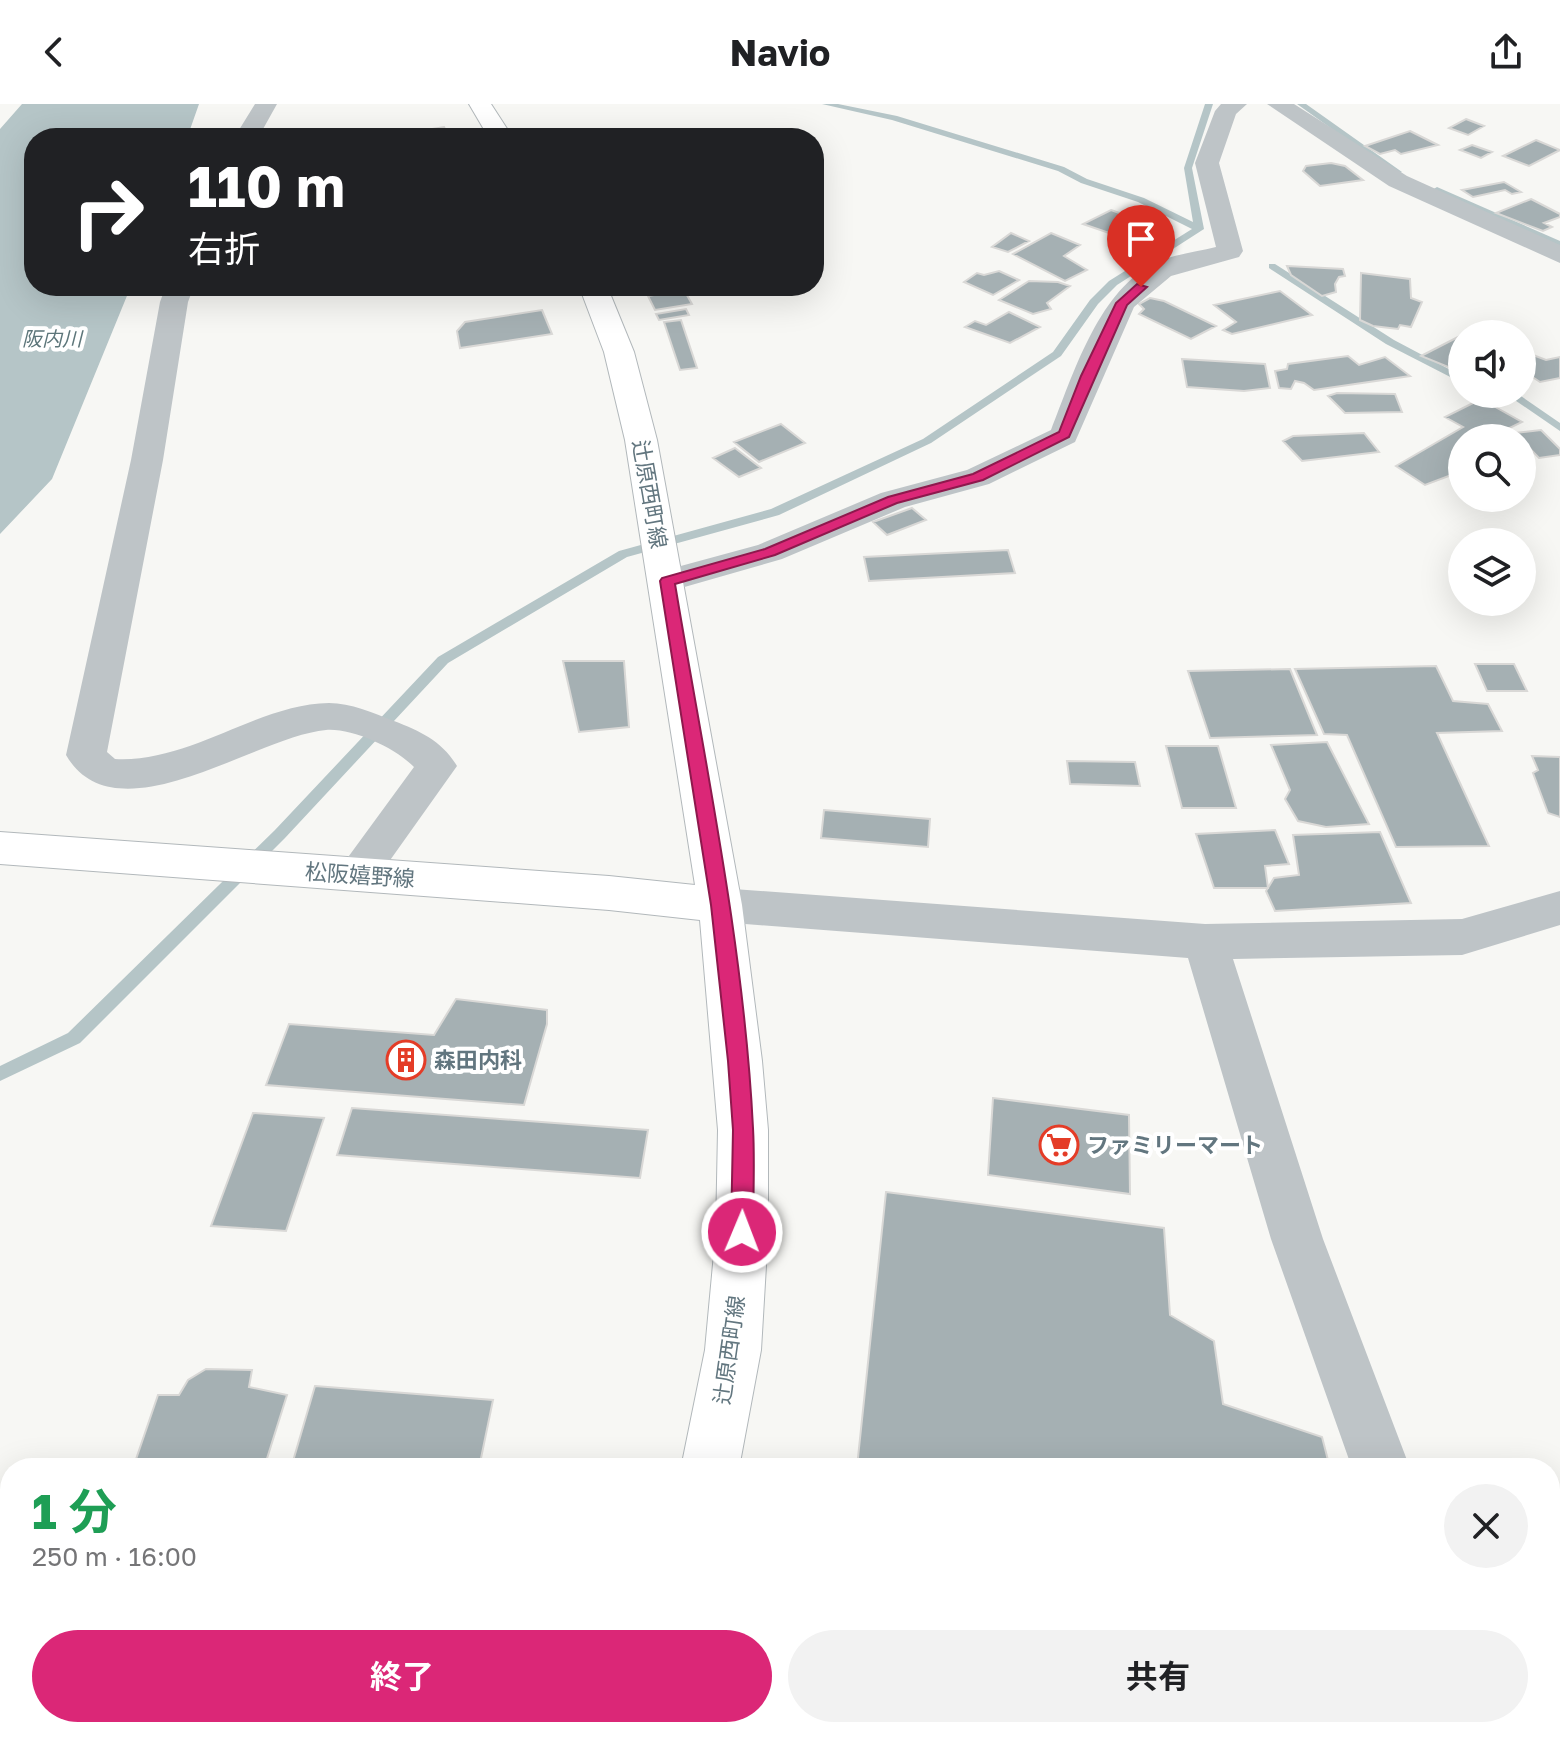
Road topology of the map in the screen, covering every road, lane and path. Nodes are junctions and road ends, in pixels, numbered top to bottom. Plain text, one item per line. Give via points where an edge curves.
1 (266, 104) edge
2 (480, 104) edge
3 (1236, 104) edge
4 (1278, 104) edge
5 (252, 128) edge
6 (495, 128) edge
7 (1560, 254) edge
8 (176, 296) edge
9 (596, 296) edge
10 (667, 581) junction
11 (0, 848) edge
12 (356, 875) junction
13 (720, 905) junction
14 (1560, 908) edge
15 (1205, 942) junction
16 (712, 1458) edge
17 (1377, 1458) edge

1 - 5 street
2 - 6 main road
3 - 10 street via 1226,111 1207,163 1230,251 1161,270 1122,303 1064,435 978,477 893,500 770,552
4 - 7 street via 1398,181
8 - 12 street via 86,755 110,773 134,774 324,717 349,719 419,745 437,766
9 - 10 main road, 辻原西町線 via 630,392
10 - 13 main road, 辻原西町線
11 - 12 main road, 松阪嬉野線
12 - 13 main road, 松阪嬉野線
13 - 15 street
13 - 16 main road, 辻原西町線 via 743,1130 742,1232 733,1350
14 - 15 street via 1462,937
15 - 17 street via 1297,1239

